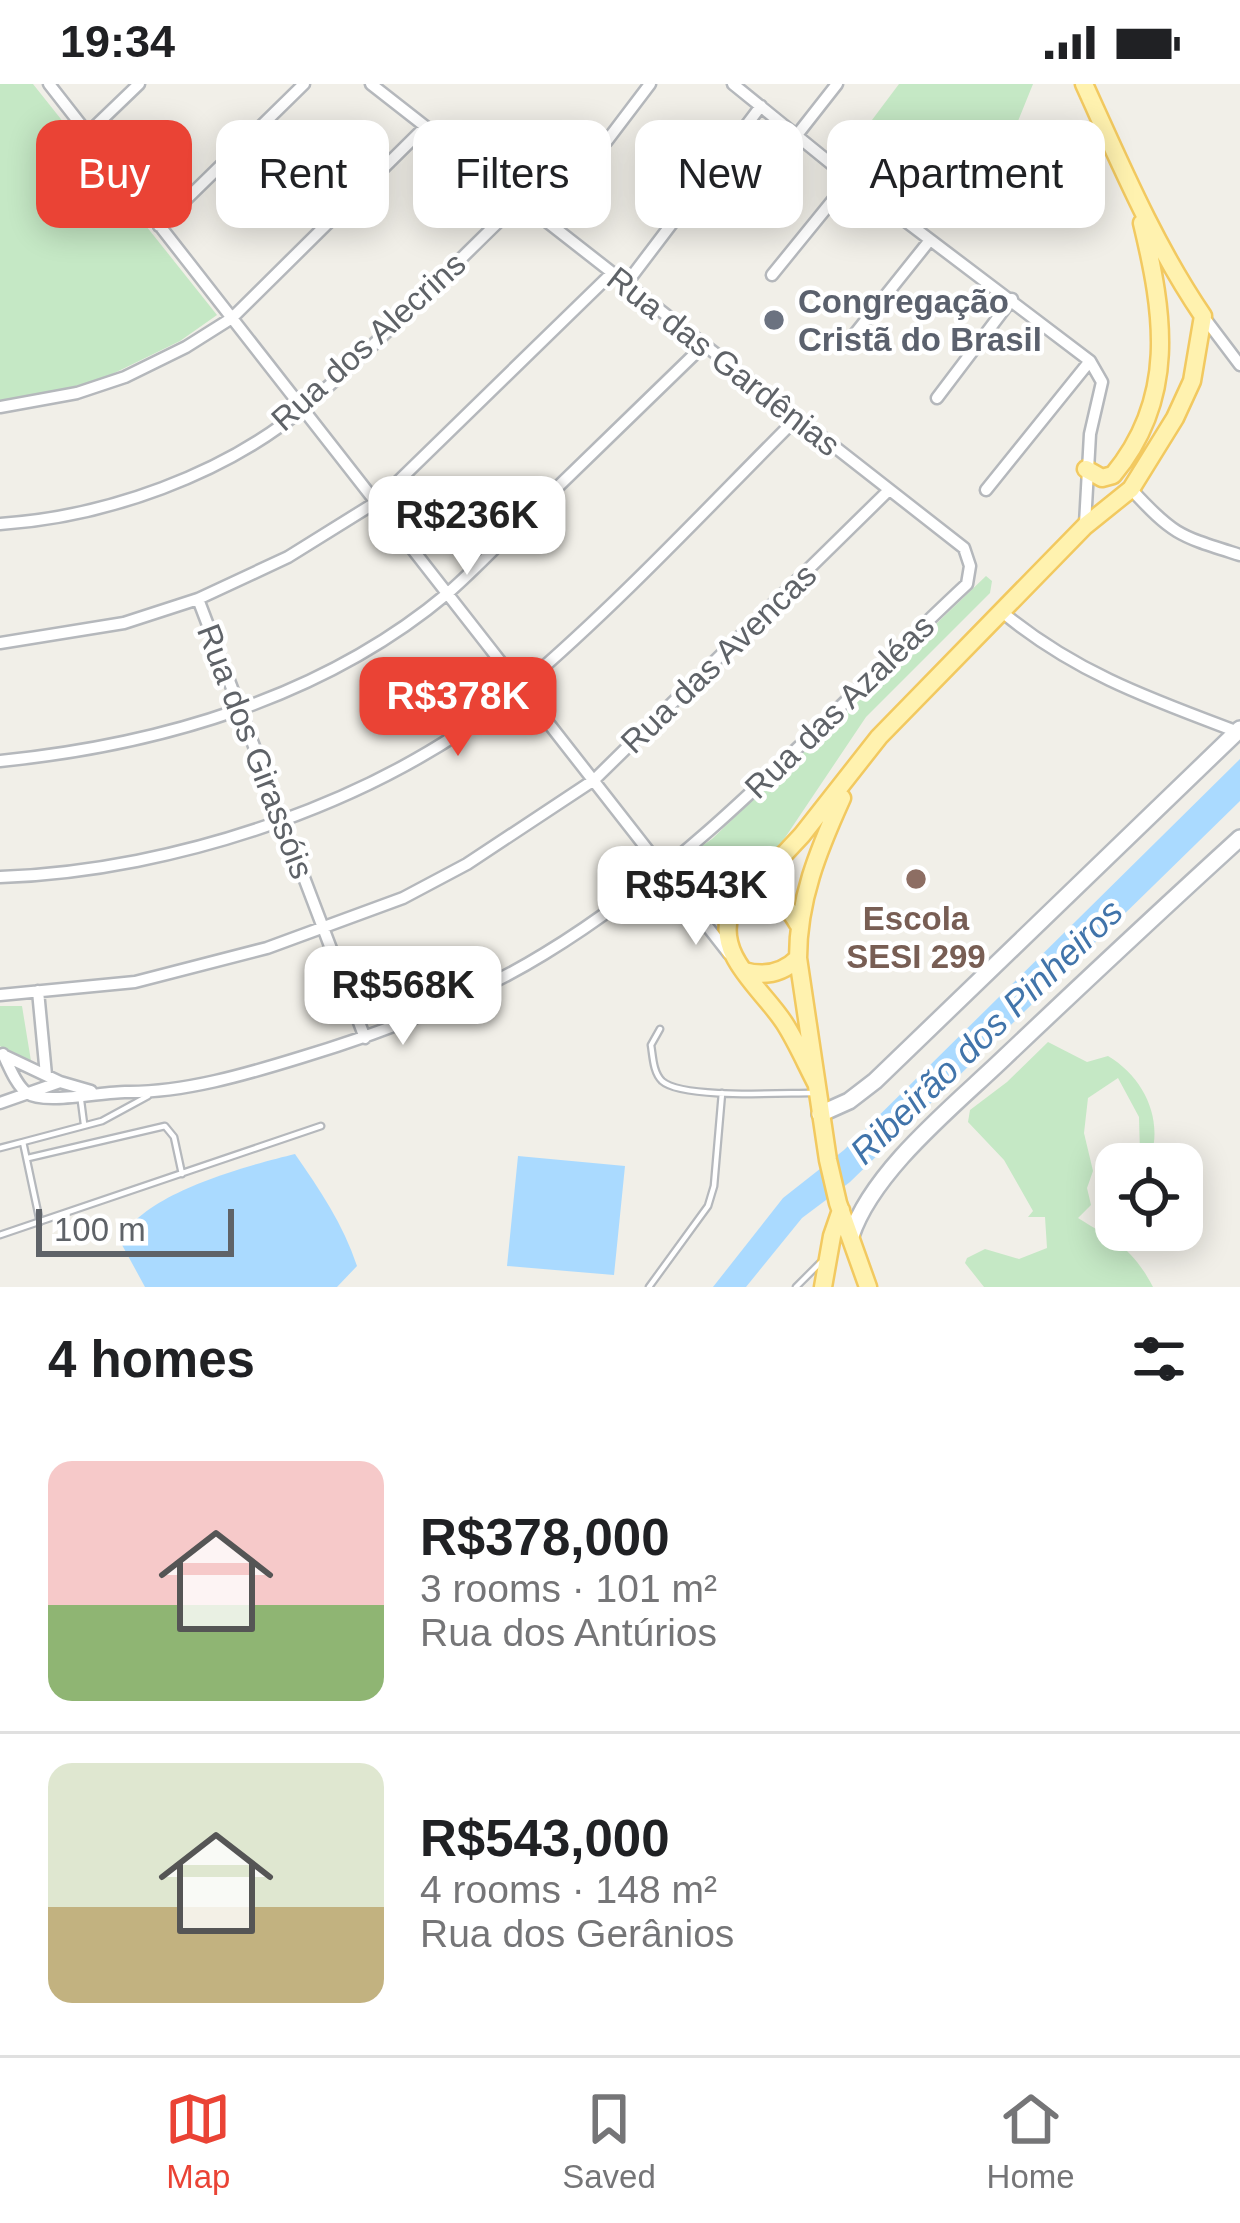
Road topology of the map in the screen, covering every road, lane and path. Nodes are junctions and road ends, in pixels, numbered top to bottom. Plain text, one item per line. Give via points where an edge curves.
1 (49, 84) edge
2 (139, 84) edge
3 (304, 84) edge
4 (371, 84) edge
5 (650, 84) edge
6 (733, 84) edge
7 (837, 84) edge
8 (1084, 84) edge
9 (761, 106) junction
10 (76, 120) edge
11 (102, 120) edge
12 (416, 120) edge
13 (778, 120) edge
14 (803, 128) edge
15 (611, 135) edge
16 (413, 139) edge
17 (803, 141) edge
18 (827, 160) edge
19 (192, 194) edge
20 (1137, 199) junction
21 (827, 207) edge
22 (161, 228) edge
23 (492, 228) edge
24 (554, 228) edge
25 (914, 228) edge
26 (929, 240) junction
27 (612, 272) junction
28 (772, 275) dead end
29 (626, 284) junction
30 (1012, 299) junction
31 (1203, 316) junction
32 (232, 318) junction
33 (1161, 327) junction
34 (854, 335) dead end
35 (705, 344) junction
36 (1090, 361) junction
37 (1240, 365) edge
38 (937, 398) dead end
39 (0, 407) edge
40 (304, 408) junction
41 (798, 417) junction
42 (1149, 418) junction
43 (1086, 469) junction
44 (1126, 482) junction
45 (889, 490) junction
46 (986, 490) dead end
47 (378, 501) junction
48 (0, 524) edge
49 (1084, 526) junction
50 (964, 548) joint
51 (1240, 555) edge
52 (448, 592) junction
53 (198, 599) junction
54 (1002, 612) junction
55 (0, 643) edge
56 (521, 687) junction
57 (243, 710) junction
58 (1239, 730) edge
59 (0, 761) edge
60 (852, 776) junction
61 (594, 780) junction
62 (282, 818) junction
63 (1240, 838) edge
64 (663, 869) junction
65 (0, 877) edge
66 (687, 897) junction
67 (736, 905) junction
68 (798, 924) junction
69 (324, 930) junction
70 (798, 958) junction
71 (742, 970) junction
72 (38, 991) junction
73 (0, 995) edge
74 (660, 1029) dead end
75 (365, 1038) junction
76 (1, 1054) edge
77 (46, 1075) junction
78 (60, 1082) junction
79 (817, 1088) junction
80 (25, 1092) junction
81 (94, 1092) junction
82 (154, 1093) junction
83 (722, 1093) junction
84 (79, 1095) junction
85 (40, 1099) junction
86 (0, 1105) edge
87 (820, 1114) junction
88 (84, 1126) junction
89 (321, 1126) dead end
90 (23, 1142) junction
91 (0, 1148) edge
92 (26, 1159) junction
93 (182, 1174) junction
94 (839, 1207) junction
95 (40, 1222) junction
96 (0, 1235) edge
97 (851, 1236) junction
98 (828, 1255) junction
99 (650, 1287) edge
100 (796, 1287) edge
101 (823, 1287) edge
102 (868, 1287) edge

1 - 10 street
2 - 11 street
3 - 19 street
4 - 12 street, Rua das Gardênias
5 - 15 street
6 - 9 street
7 - 14 street
8 - 20 main road
9 - 13 street
9 - 29 street
16 - 32 street
17 - 18 street
20 - 31 main road
20 - 33 main road
21 - 28 street
22 - 32 street
23 - 40 street, Rua dos Alecrins
24 - 27 street, Rua das Gardênias
25 - 26 street
26 - 30 street
26 - 34 street
27 - 29 street, Rua das Gardênias
27 - 47 street
29 - 35 street, Rua das Gardênias
30 - 36 street
30 - 38 street
31 - 33 main road via 1172,309
31 - 37 street
31 - 44 main road via 1192,381 1175,418
32 - 39 street via 125,377
32 - 40 street
33 - 42 main road
35 - 41 street, Rua das Gardênias
35 - 52 street
36 - 43 street via 1102,382
36 - 46 street
40 - 47 street
40 - 48 street, Rua dos Alecrins via 161,487
41 - 45 street, Rua das Gardênias
41 - 56 street
42 - 43 main road via 1113,475
42 - 44 main road
43 - 49 street
44 - 49 main road
44 - 51 street via 1166,528
45 - 50 street, Rua das Gardênias
45 - 61 street, Rua das Avencas
47 - 52 street
47 - 53 street via 288,557
49 - 54 main road
50 - 64 street, Rua das Azaléas via 967,584
52 - 56 street
52 - 57 street via 357,655
53 - 55 street via 124,623
53 - 57 street, Rua dos Girassóis
54 - 58 street via 1110,683
54 - 60 main road via 879,737
56 - 61 street
56 - 62 street via 399,766
57 - 59 street via 112,747
57 - 62 street, Rua dos Girassóis
58 - 87 main road via 875,1081
60 - 67 main road
60 - 68 main road via 820,846
61 - 64 street
61 - 69 street, Rua das Avencas via 466,864
62 - 65 street via 168,856
62 - 69 street, Rua dos Girassóis
63 - 97 main road via 903,1158 868,1198
64 - 66 street
64 - 75 street, Rua das Azaléas via 543,955
66 - 67 street
66 - 71 street
67 - 68 main road via 774,899
67 - 71 main road via 725,935
68 - 70 main road
69 - 72 street, Rua das Avencas via 135,982
69 - 75 street, Rua dos Girassóis
70 - 71 main road via 770,974
70 - 79 main road
71 - 79 main road via 785,1024
72 - 73 street, Rua das Avencas
72 - 77 street
74 - 83 lane via 651,1045 661,1079
75 - 82 street, Rua das Azaléas
76 - 77 street, Rua das Azaléas
76 - 80 street, Rua das Azaléas
77 - 78 street, Rua das Azaléas
78 - 80 street
78 - 81 street, Rua das Azaléas
79 - 83 lane
79 - 87 main road
80 - 85 street
80 - 86 street
81 - 82 street, Rua das Azaléas
81 - 84 street, Rua das Azaléas
82 - 88 lane
83 - 99 lane via 708,1206
84 - 85 street, Rua das Azaléas
84 - 88 lane
85 - 86 street, Rua das Azaléas
87 - 94 main road
88 - 90 lane
89 - 93 lane
90 - 91 lane
90 - 92 lane
92 - 93 lane via 165,1126
92 - 95 lane
93 - 95 lane
94 - 97 main road
94 - 98 main road
95 - 96 lane
97 - 102 main road
98 - 100 lane
98 - 101 main road

